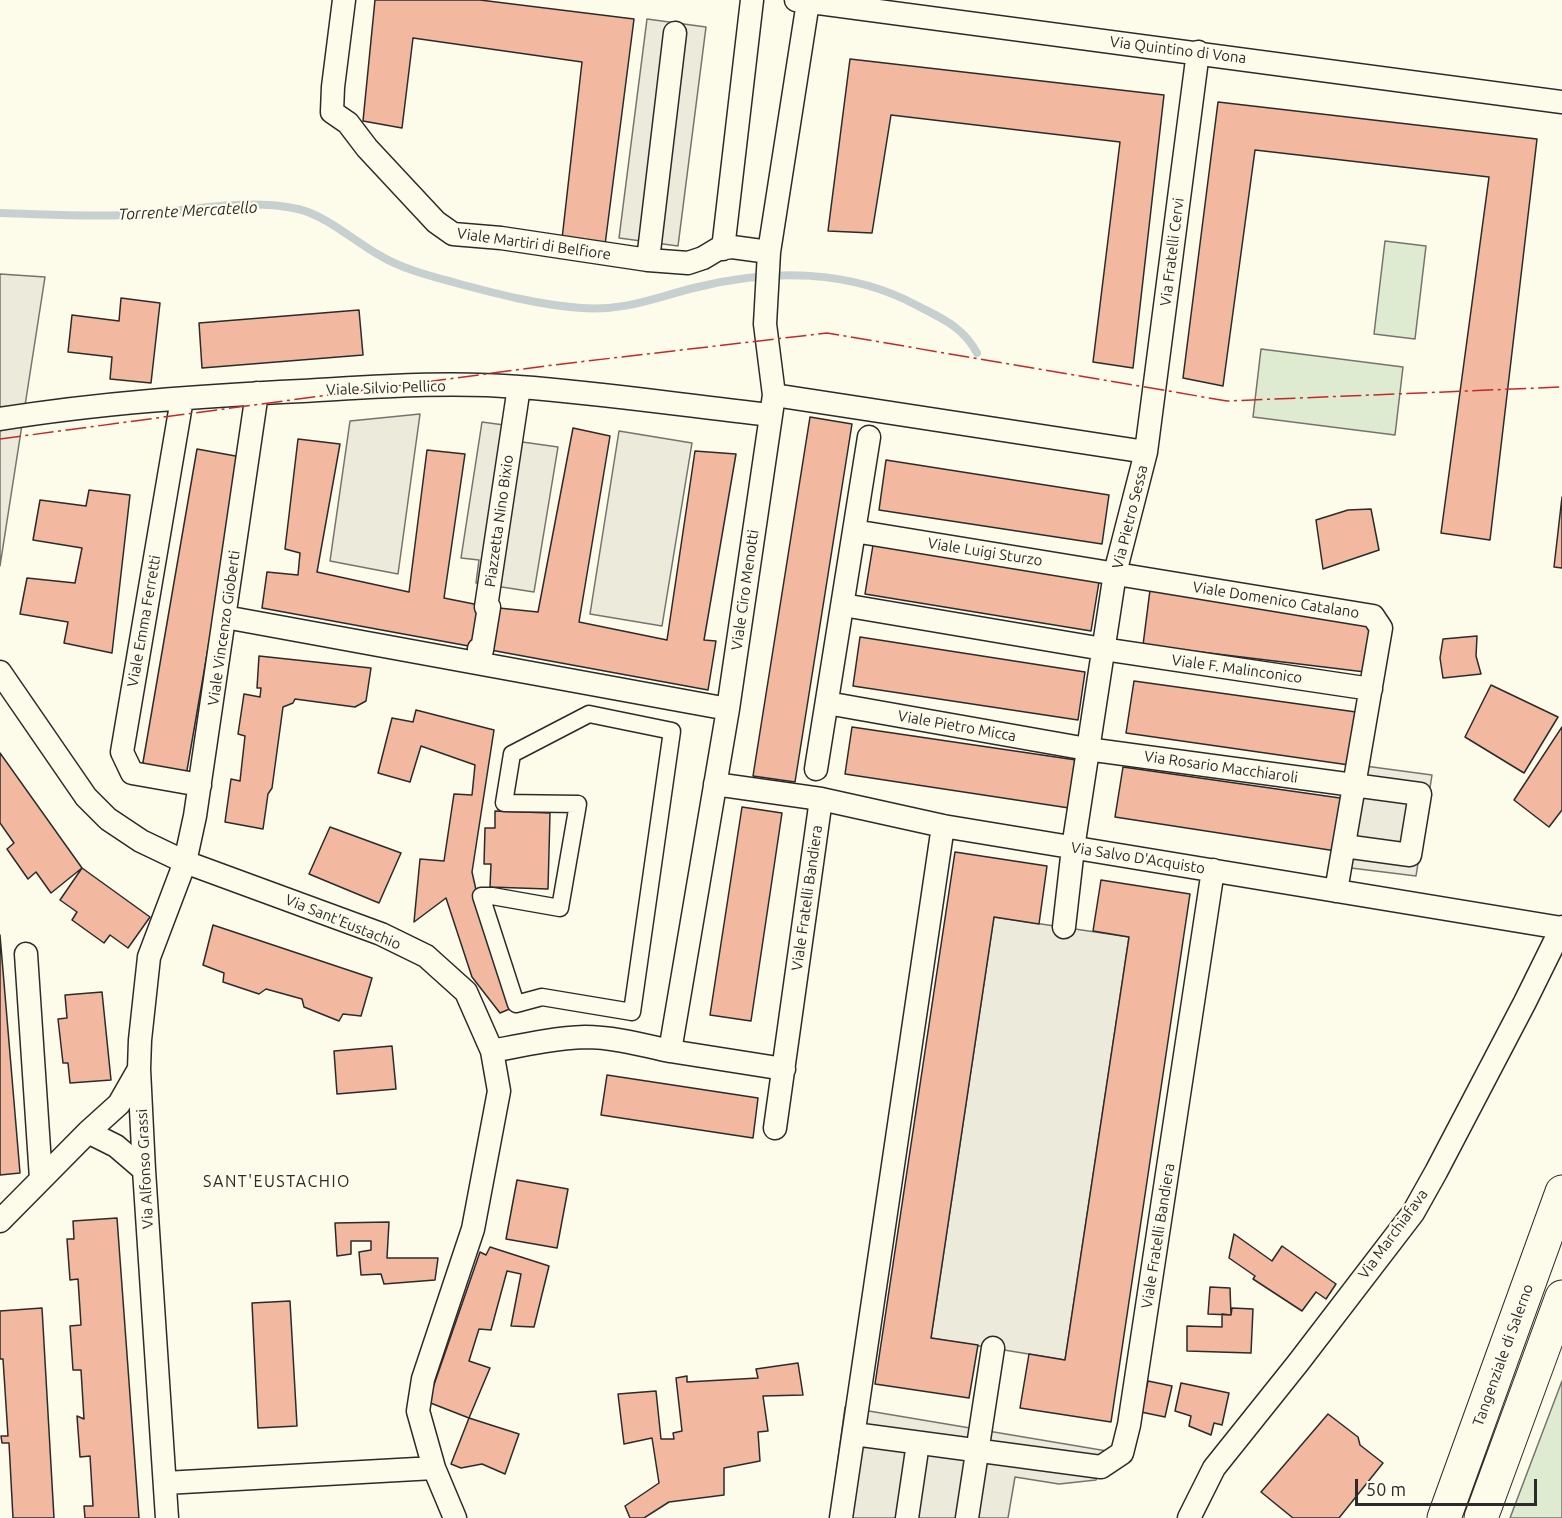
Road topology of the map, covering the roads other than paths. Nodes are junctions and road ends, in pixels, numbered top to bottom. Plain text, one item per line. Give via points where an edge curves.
1 (344, 0) edge
2 (752, 0) edge
3 (801, 1) edge
4 (675, 33) dead end
5 (1198, 52) junction
6 (1562, 102) edge
7 (723, 249) junction
8 (769, 252) junction
9 (648, 260) junction
10 (519, 387) junction
11 (257, 393) junction
12 (182, 399) junction
13 (772, 405) junction
14 (0, 419) edge
15 (869, 437) dead end
16 (1146, 452) junction
17 (854, 531) junction
18 (1115, 573) junction
19 (843, 605) junction
20 (225, 617) junction
21 (1103, 649) junction
22 (478, 656) junction
23 (0, 672) edge
24 (1371, 689) junction
25 (827, 704) junction
26 (728, 709) junction
27 (1087, 748) junction
28 (816, 769) dead end
29 (716, 784) junction
30 (200, 785) junction
31 (1354, 786) junction
32 (821, 799) junction
33 (944, 826) junction
34 (1344, 846) junction
35 (1073, 848) junction
36 (186, 862) junction
37 (1213, 870) junction
38 (1336, 891) junction
39 (1064, 927) dead end
40 (1562, 927) edge
41 (26, 954) dead end
42 (632, 1012) joint
43 (492, 1051) junction
44 (670, 1051) junction
45 (139, 1069) junction
46 (784, 1069) junction
47 (775, 1128) dead end
48 (88, 1132) junction
49 (144, 1170) junction
50 (41, 1179) junction
51 (1562, 1192) edge
52 (0, 1221) edge
53 (1562, 1296) edge
54 (993, 1348) dead end
55 (854, 1434) junction
56 (918, 1443) junction
57 (978, 1451) junction
58 (434, 1467) junction
59 (165, 1483) junction
60 (167, 1518) edge
61 (455, 1518) edge
62 (841, 1518) edge
63 (907, 1518) edge
64 (967, 1518) edge
65 (1189, 1518) edge
66 (1444, 1518) edge
67 (1481, 1518) edge

1 - 9 street, Viale Martiri di Belfiore via 332,112 348,123 436,222 453,234
2 - 7 street
3 - 5 street, Via Quintino di Vona
3 - 8 street, Viale Ciro Menotti
4 - 9 street
5 - 6 street, Via Quintino di Vona
5 - 16 street, Via Fratelli Cervi
7 - 8 street, Viale Martiri di Belfiore
7 - 9 street, Viale Martiri di Belfiore via 688,263
8 - 13 street, Viale Ciro Menotti via 765,324
10 - 11 street, Viale Silvio Pellico via 378,387
10 - 13 street, Viale Silvio Pellico
10 - 22 street, Piazzetta Nino Bixio via 486,607 476,649
11 - 12 street, Viale Silvio Pellico
11 - 20 street, Viale Vincenzo Gioberti
12 - 14 street, Viale Silvio Pellico
12 - 30 street, Viale Emma Ferretti via 122,752 132,773
13 - 16 street, Via Pietro Sessa
13 - 26 street, Viale Ciro Menotti
15 - 17 street
16 - 18 street, Via Pietro Sessa
17 - 18 street, Viale Luigi Sturzo
17 - 19 street
18 - 21 street, Via Pietro Sessa
18 - 24 street, Viale Domenico Catalano via 1373,616 1382,628
19 - 21 street, Viale F. Malinconico
19 - 25 street
20 - 22 street
20 - 30 street, Viale Vincenzo Gioberti
21 - 24 street, Viale F. Malinconico
21 - 27 street, Via Pietro Sessa
22 - 26 street
23 - 36 street, Via Sant'Eustachio via 86,797 108,819 141,841
24 - 31 street, Viale Domenico Catalano
25 - 27 street, Viale Pietro Micca
25 - 28 street
26 - 29 street, Viale Ciro Menotti
27 - 31 street, Via Rosario Macchiaroli
27 - 35 street, Via Pietro Sessa
29 - 32 street, Via Salvo D'Acquisto
29 - 44 street, Viale Ciro Menotti
30 - 36 street, Viale Vincenzo Gioberti
31 - 34 street, Viale Domenico Catalano
31 - 34 street, Via Rosario Macchiaroli via 1420,794 1410,855
32 - 33 street, Via Salvo D'Acquisto
32 - 46 street, Viale Fratelli Bandiera
33 - 35 street, Via Salvo D'Acquisto
33 - 55 street
34 - 38 street, Viale Domenico Catalano
35 - 37 street, Via Salvo D'Acquisto
35 - 39 street, Via Pietro Sessa
36 - 43 street, Via Sant'Eustachio via 381,934 426,956 466,992
36 - 45 street, Via Alfonso Grassi via 148,957
37 - 38 street, Via Salvo D'Acquisto
37 - 57 street, Viale Fratelli Bandiera via 1122,1453 1101,1467
38 - 40 street, Via Salvo D'Acquisto
40 - 65 street, Via Marchiafava via 1413,1213 1214,1468
41 - 50 street
42 - 42 street via 672,731 589,714 512,754 504,803 578,804 560,908 481,896 516,1004 542,998
43 - 44 street via 587,1037
43 - 58 street, Via Sant'Eustachio via 499,1091 473,1229 423,1379 418,1411
44 - 46 street
45 - 48 street via 119,1104
45 - 49 street, Via Alfonso Grassi
46 - 47 street, Viale Fratelli Bandiera
48 - 49 street via 116,1146
48 - 50 street
49 - 59 street, Via Alfonso Grassi
50 - 52 street
51 - 66 highway, Tangenziale di Salerno
53 - 67 highway
54 - 57 street
55 - 56 street, Viale Fratelli Bandiera
55 - 62 street
56 - 57 street, Viale Fratelli Bandiera
56 - 63 street
57 - 64 street
58 - 59 street
58 - 61 street, Via Sant'Eustachio
59 - 60 street, Via Alfonso Grassi

